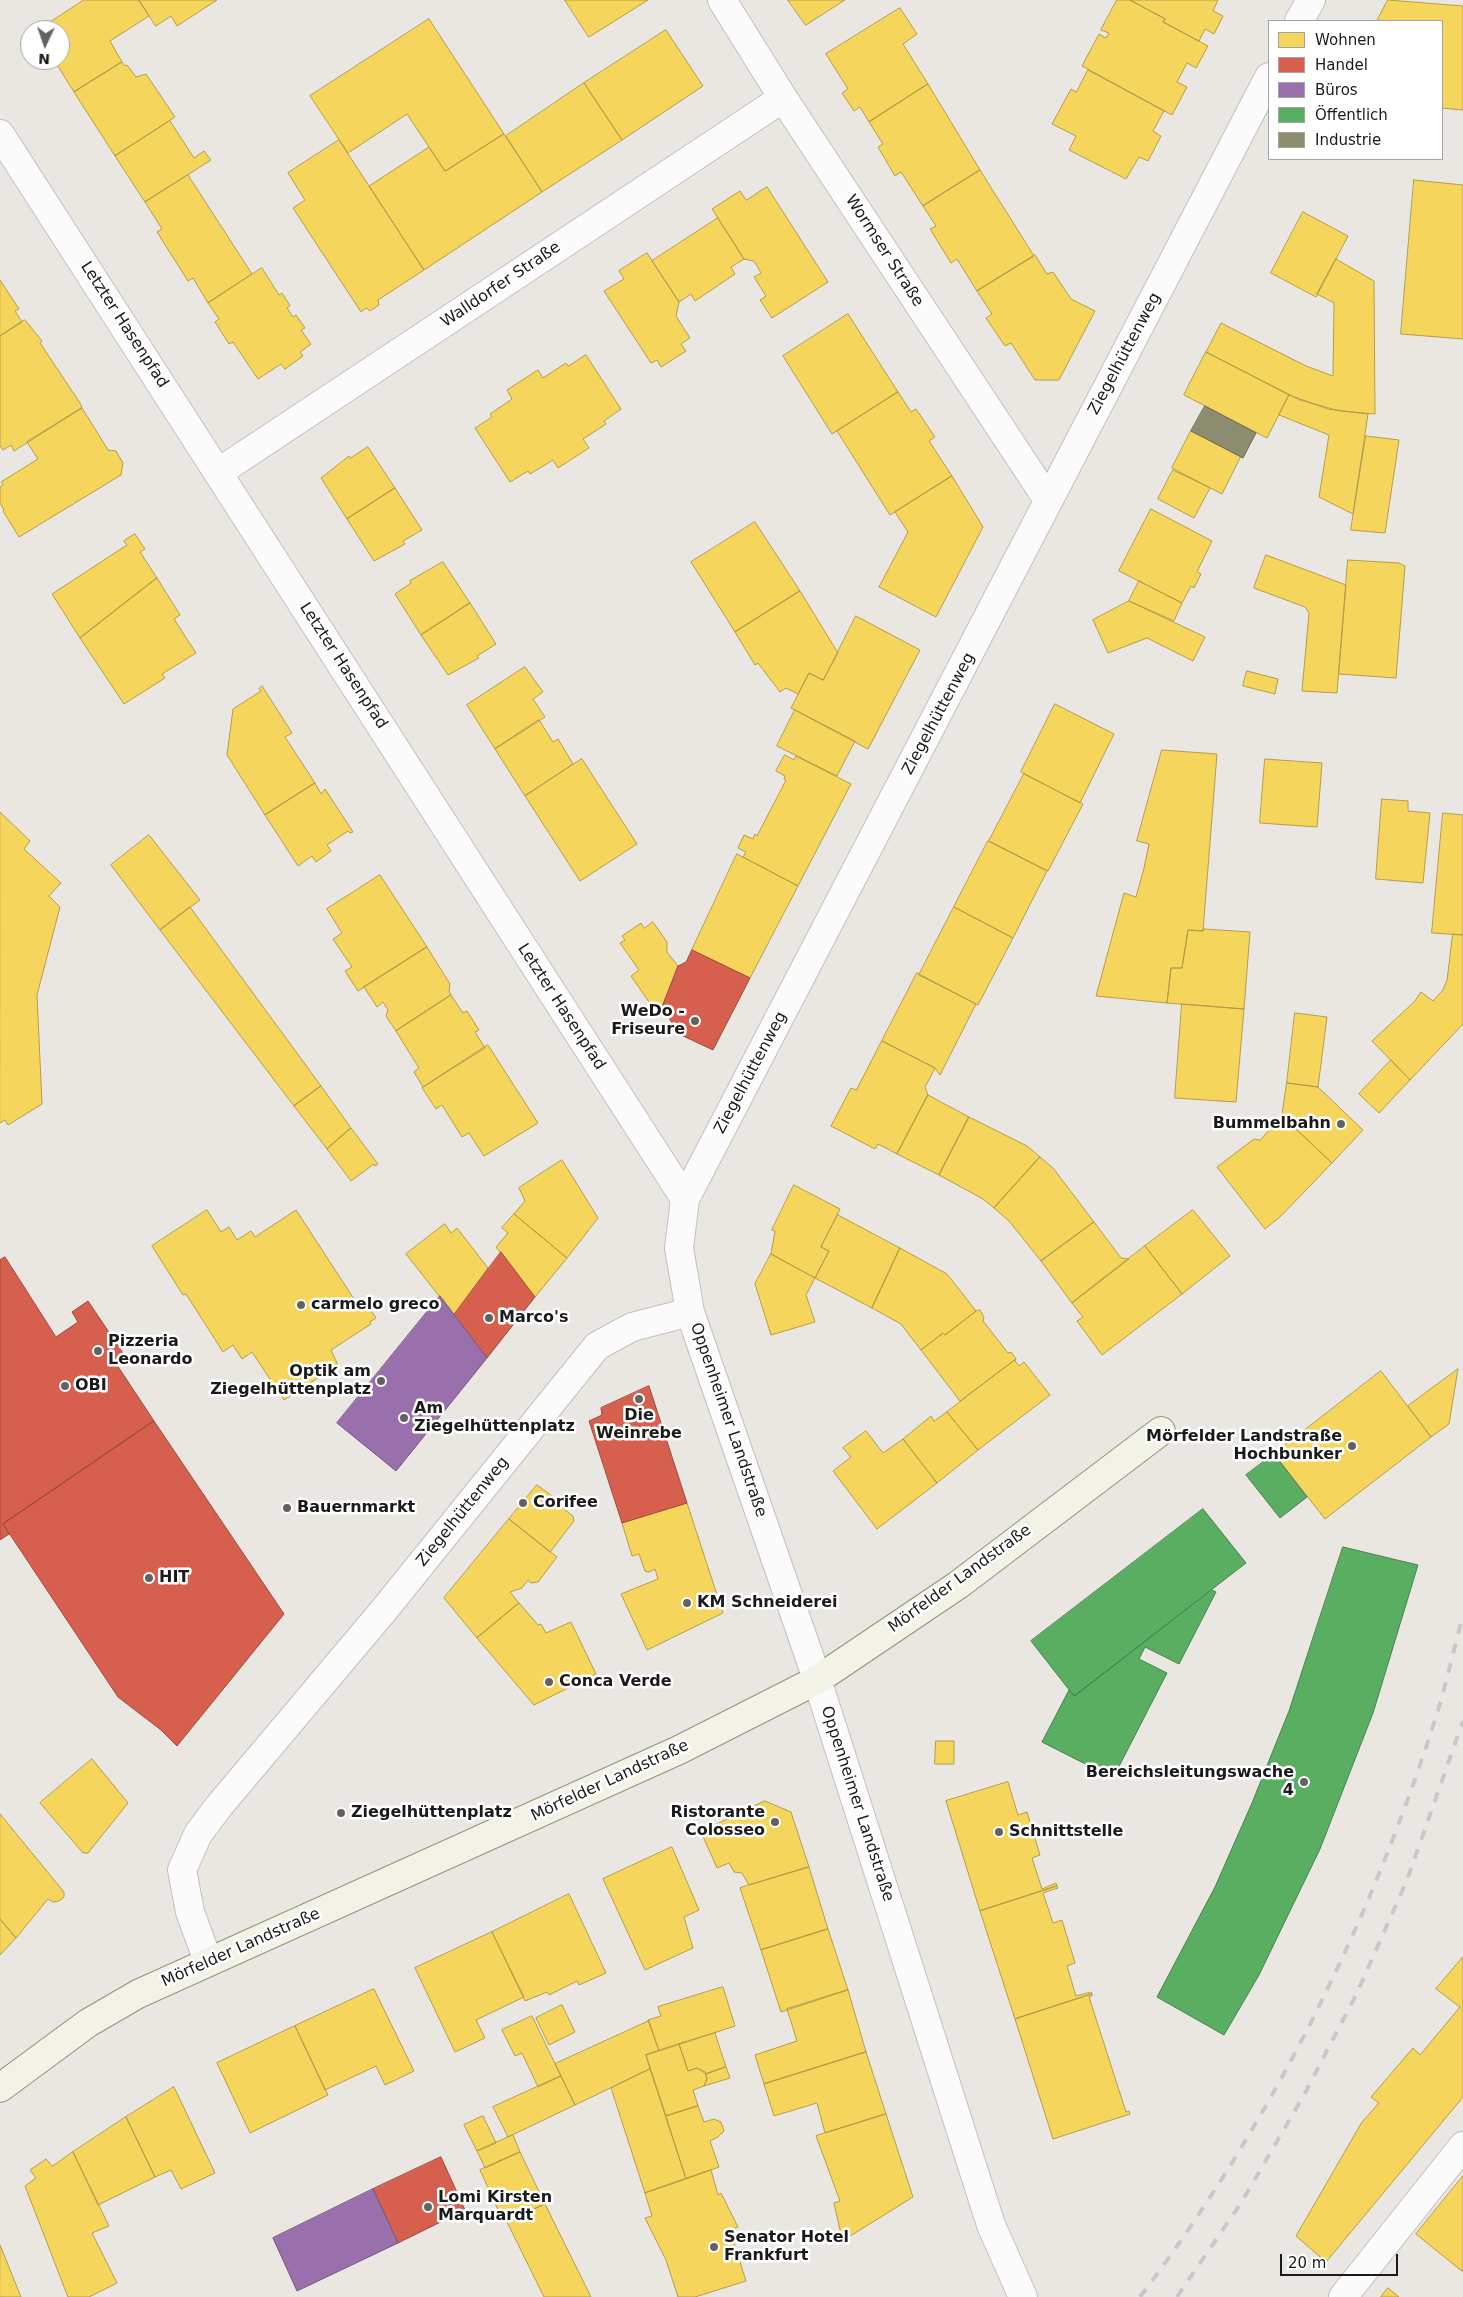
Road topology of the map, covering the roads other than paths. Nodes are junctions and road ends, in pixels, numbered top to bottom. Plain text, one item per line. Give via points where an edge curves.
1 (722, 0) edge
2 (1311, 0) edge
3 (1300, 20) edge
4 (1268, 79) edge
5 (783, 98) junction
6 (0, 134) edge
7 (219, 472) junction
8 (1048, 500) junction
9 (685, 1199) junction
10 (690, 1312) junction
11 (1161, 1431) dead end
12 (817, 1680) junction
13 (208, 1961) junction
14 (0, 2088) edge
15 (1463, 2146) edge
16 (1023, 2297) edge
17 (1343, 2297) edge

1 - 5 street, Wormser Straße
2 - 3 street
4 - 8 street, Ziegelhüttenweg
5 - 7 street, Walldorfer Straße
5 - 8 street, Wormser Straße
6 - 7 street, Letzter Hasenpfad
7 - 9 street, Letzter Hasenpfad
8 - 9 street, Ziegelhüttenweg via 983,631
9 - 10 street, Ziegelhüttenweg via 679,1248
10 - 12 street, Oppenheimer Landstraße
10 - 13 street, Ziegelhüttenweg via 632,1327 597,1346 198,1834 182,1870 190,1912
11 - 12 main road, Mörfelder Landstraße via 958,1585
12 - 13 main road, Mörfelder Landstraße via 679,1750
12 - 16 street, Oppenheimer Landstraße via 991,2225
13 - 14 main road, Mörfelder Landstraße via 138,1994 88,2023
15 - 17 street

